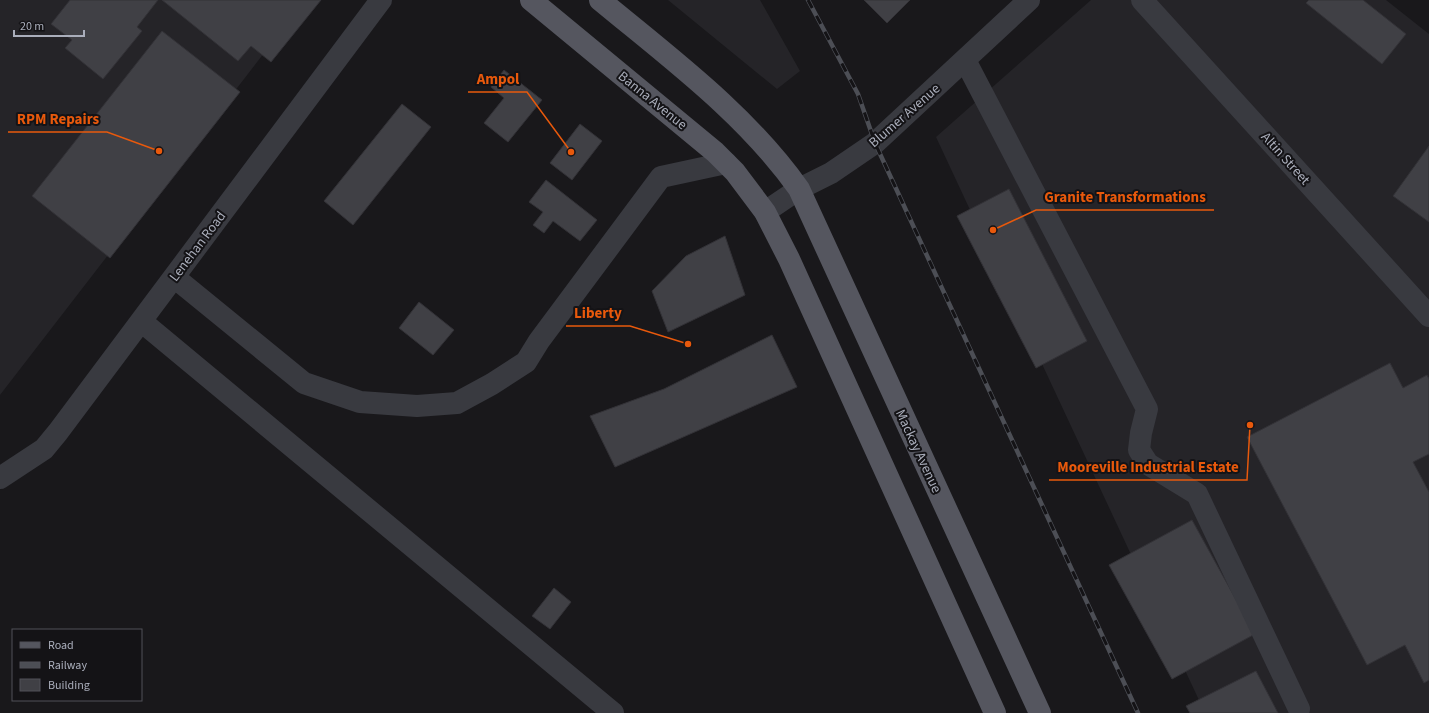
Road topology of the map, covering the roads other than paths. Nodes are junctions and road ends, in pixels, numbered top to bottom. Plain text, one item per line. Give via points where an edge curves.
1 (381, 0) edge
2 (531, 0) edge
3 (600, 0) edge
4 (1029, 0) edge
5 (1142, 0) edge
6 (965, 60) junction
7 (726, 163) junction
8 (799, 189) junction
9 (764, 212) junction
10 (174, 277) junction
11 (1429, 316) edge
12 (141, 321) junction
13 (0, 478) edge
14 (1299, 710) dead end
15 (613, 713) edge
16 (995, 713) edge
17 (1040, 713) edge

1 - 10 street, Lenehan Road
2 - 7 main road, Banna Avenue via 684,125
3 - 8 main road via 745,126 784,168
4 - 6 street, Blumer Avenue
5 - 11 street, Altin Street
6 - 8 street, Blumer Avenue via 875,143 831,173
6 - 14 street via 1147,409 1141,432 1140,450 1148,464 1197,494
7 - 9 main road, Banna Avenue
7 - 10 street via 661,177 526,362 457,403 417,406 360,402 304,383
8 - 9 street, Blumer Avenue
8 - 17 main road, Mackay Avenue
9 - 16 main road via 794,271
10 - 12 street, Lenehan Road
12 - 13 street, Lenehan Road via 44,449
12 - 15 street

